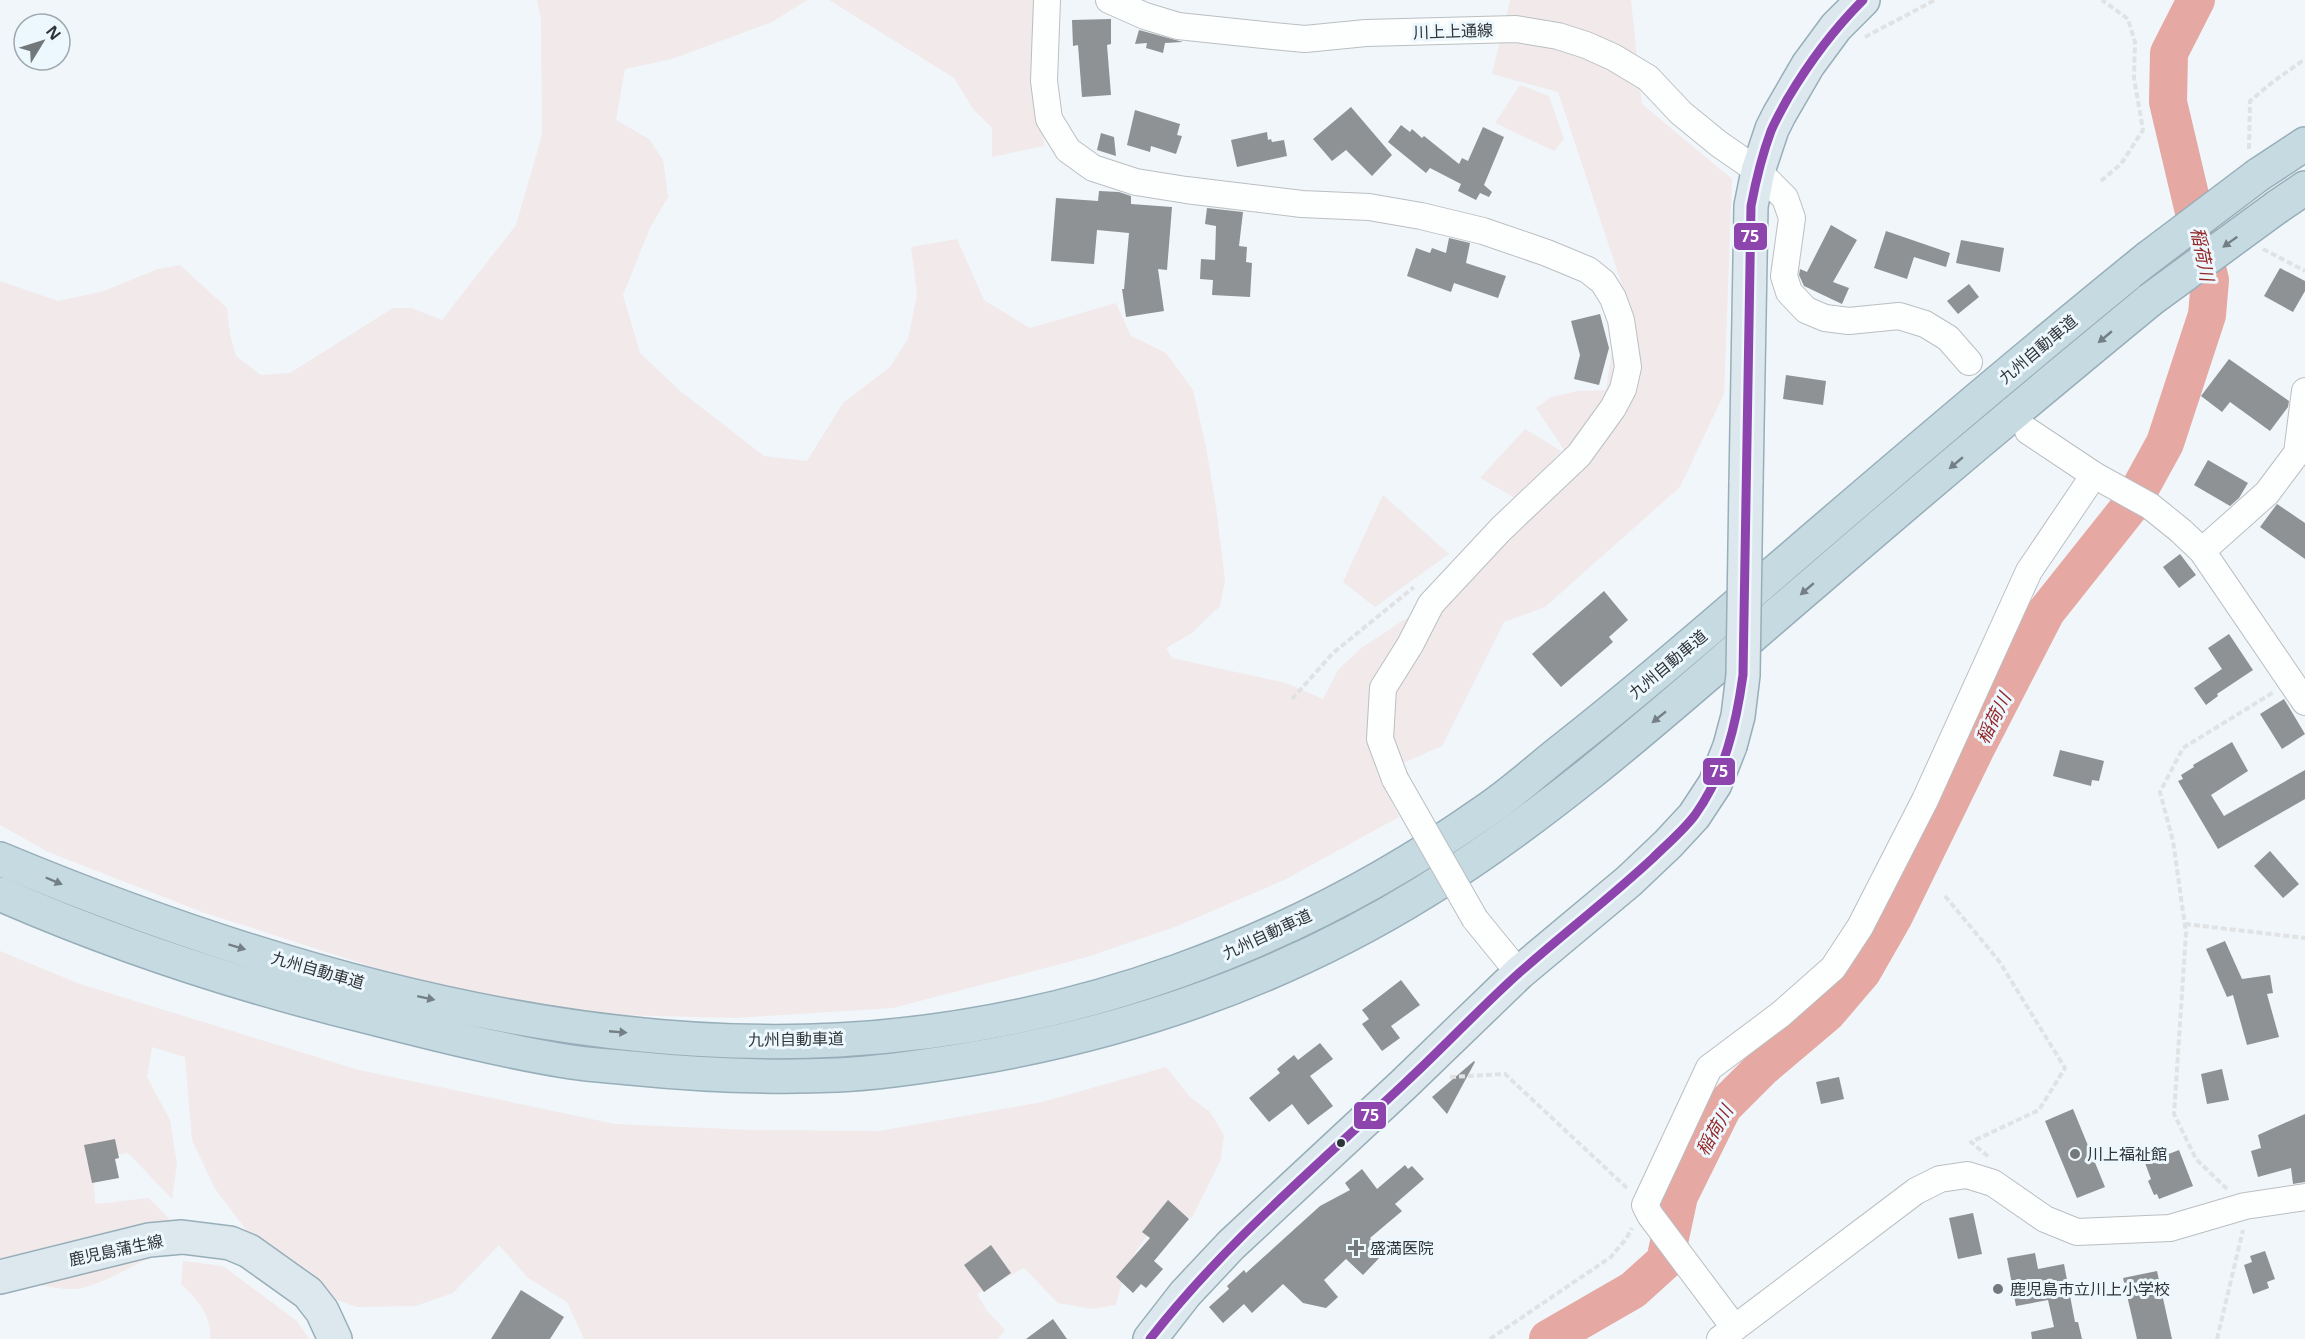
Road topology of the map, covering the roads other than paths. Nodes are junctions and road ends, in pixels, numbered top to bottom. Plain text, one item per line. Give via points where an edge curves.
1 (1047, 0) edge
2 (1109, 0) edge
3 (1863, 0) edge
4 (2305, 144) edge
5 (1758, 171) junction
6 (2305, 188) edge
7 (1969, 362) dead end
8 (2305, 391) edge
9 (2028, 431) dead end
10 (2105, 481) junction
11 (2202, 550) junction
12 (2298, 692) edge
13 (0, 859) edge
14 (0, 894) edge
15 (1519, 973) junction
16 (2305, 1197) edge
17 (0, 1277) edge
18 (1727, 1333) edge
19 (335, 1339) edge
20 (1150, 1339) edge

1 - 15 street, bridge via 1044,81 1049,119 1068,150 1093,168 1136,182 1302,204 1369,207 1483,231 1588,270 1604,282 1613,297 1621,320 1628,367 1623,389 1612,408 1579,455 1501,529 1431,604 1383,688 1380,739 1395,779 1475,919
2 - 5 street, 川上上通線 via 1179,26 1305,39 1366,33 1516,29 1558,36 1613,57 1648,78 1681,113
3 - 5 main road via 1836,27 1808,65 1772,129
13 -> 4 highway, 九州自動車道, bridge via 151,919 325,973 413,996 575,1028 712,1039 839,1040 990,1021 1137,985 1272,934 1403,865 1488,810 1654,677 2083,310 2258,175
5 - 7 street, 川上上通線 via 1785,198 1792,218 1784,276 1789,292 1806,310 1825,318 1849,321 1899,316 1916,321 1948,338
5 - 15 main road, bridge via 1751,206 1743,675 1730,746 1714,783 1681,830 1629,881
6 -> 14 highway, 九州自動車道, bridge via 2150,300 1674,705 1507,837 1423,892 1314,952 1212,996 1123,1025 993,1055 842,1074 720,1074 572,1062 405,1026 231,981 54,918
8 - 11 street via 2297,453 2267,493
9 - 10 street
10 - 11 street via 2150,506
10 - 18 street via 2029,571 1925,800 1860,927 1833,968 1781,1014 1709,1068 1648,1210 1689,1266
11 - 12 street
15 - 20 main road via 1231,1245
16 - 18 street via 2245,1206 2170,1228 2077,1232 2045,1218 1993,1183 1967,1175 1940,1179 1916,1191
17 - 19 main road, 鹿児島蒲生線 via 150,1240 182,1237 230,1243 249,1251 308,1293

